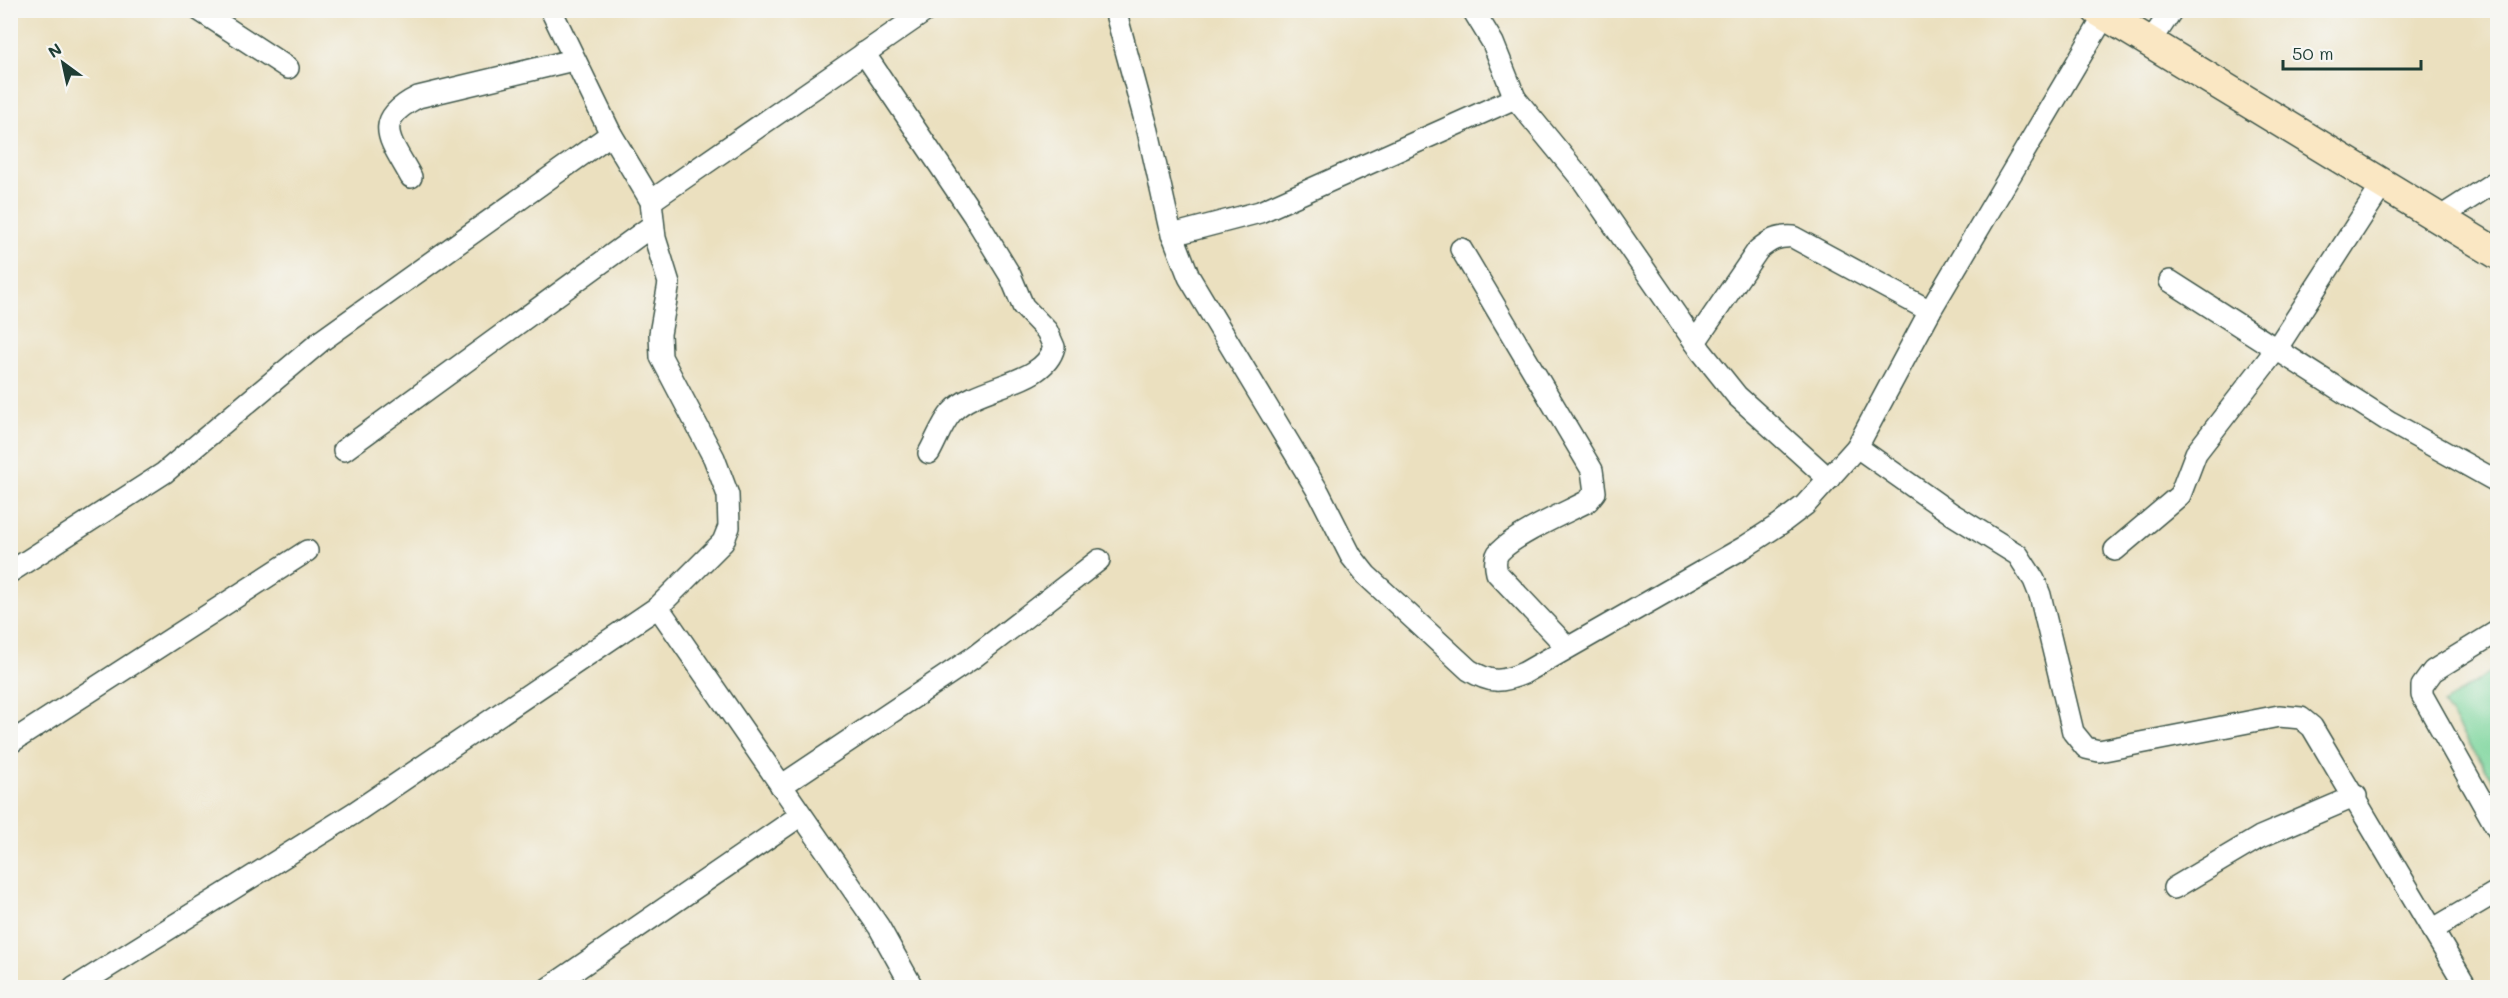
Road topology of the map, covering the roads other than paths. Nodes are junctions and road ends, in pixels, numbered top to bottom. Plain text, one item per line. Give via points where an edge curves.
1 (199, 10) edge
2 (551, 10) edge
3 (927, 10) edge
4 (1114, 10) edge
5 (1473, 10) edge
6 (2172, 10) edge
7 (2101, 13) edge
8 (2149, 44) junction
9 (864, 53) junction
10 (573, 60) junction
11 (288, 68) dead end
12 (1515, 98) junction
13 (611, 134) junction
14 (411, 177) dead end
15 (2498, 180) edge
16 (2383, 184) junction
17 (651, 201) junction
18 (2439, 218) junction
19 (653, 225) junction
20 (1172, 235) junction
21 (1461, 249) dead end
22 (2498, 254) edge
23 (2170, 281) dead end
24 (1930, 311) junction
25 (1695, 342) junction
26 (2275, 351) junction
27 (1857, 447) junction
28 (344, 450) dead end
29 (929, 453) dead end
30 (1829, 479) junction
31 (2498, 482) edge
32 (2115, 550) dead end
33 (307, 551) dead end
34 (1099, 560) dead end
35 (10, 572) edge
36 (658, 607) junction
37 (2498, 631) edge
38 (1567, 647) junction
39 (10, 743) edge
40 (781, 786) junction
41 (2356, 796) junction
42 (801, 815) junction
43 (2498, 830) edge
44 (2174, 888) dead end
45 (2498, 891) edge
46 (2432, 930) junction
47 (74, 987) edge
48 (549, 987) edge
49 (913, 987) edge
50 (2467, 987) edge

1 - 11 street
2 - 10 street
3 - 9 street
4 - 20 street
5 - 12 street via 1493,43
6 - 8 street
7 - 8 main road
7 - 24 street
8 - 16 main road
9 - 17 street
9 - 29 street via 974,216 1010,275 1023,306 1047,331 1054,346 1046,363 1019,380 978,394 951,412
10 - 13 street
10 - 14 street via 418,97 400,107 390,119 388,129
12 - 20 street via 1260,212
12 - 25 street via 1584,182
13 - 17 street
13 - 35 street via 321,341 164,473
15 - 18 street
16 - 18 main road
16 - 26 street
17 - 19 street
18 - 22 main road
19 - 28 street
19 - 36 street via 669,284 660,334 661,357 724,478 730,510 723,542
20 - 38 street via 1189,277 1318,493 1351,556 1366,575 1469,670 1484,679 1508,680
21 - 38 street via 1592,470 1595,492 1588,501 1511,543 1498,552 1494,563 1497,573
23 - 26 street
24 - 25 street via 1793,237 1781,236 1758,250
24 - 27 street
25 - 30 street via 1737,396
26 - 31 street
26 - 32 street via 2196,453 2180,495
27 - 30 street
27 - 41 street via 2018,555 2040,595 2073,732 2086,748 2099,751 2289,715 2312,727
30 - 38 street via 1805,505 1743,548
33 - 39 street
34 - 40 street via 974,657
36 - 40 street
36 - 47 street via 344,819
37 - 43 street via 2433,671 2422,686 2422,695
40 - 42 street
41 - 44 street via 2260,837
41 - 46 street
42 - 48 street
42 - 49 street via 879,927
45 - 46 street
46 - 50 street

